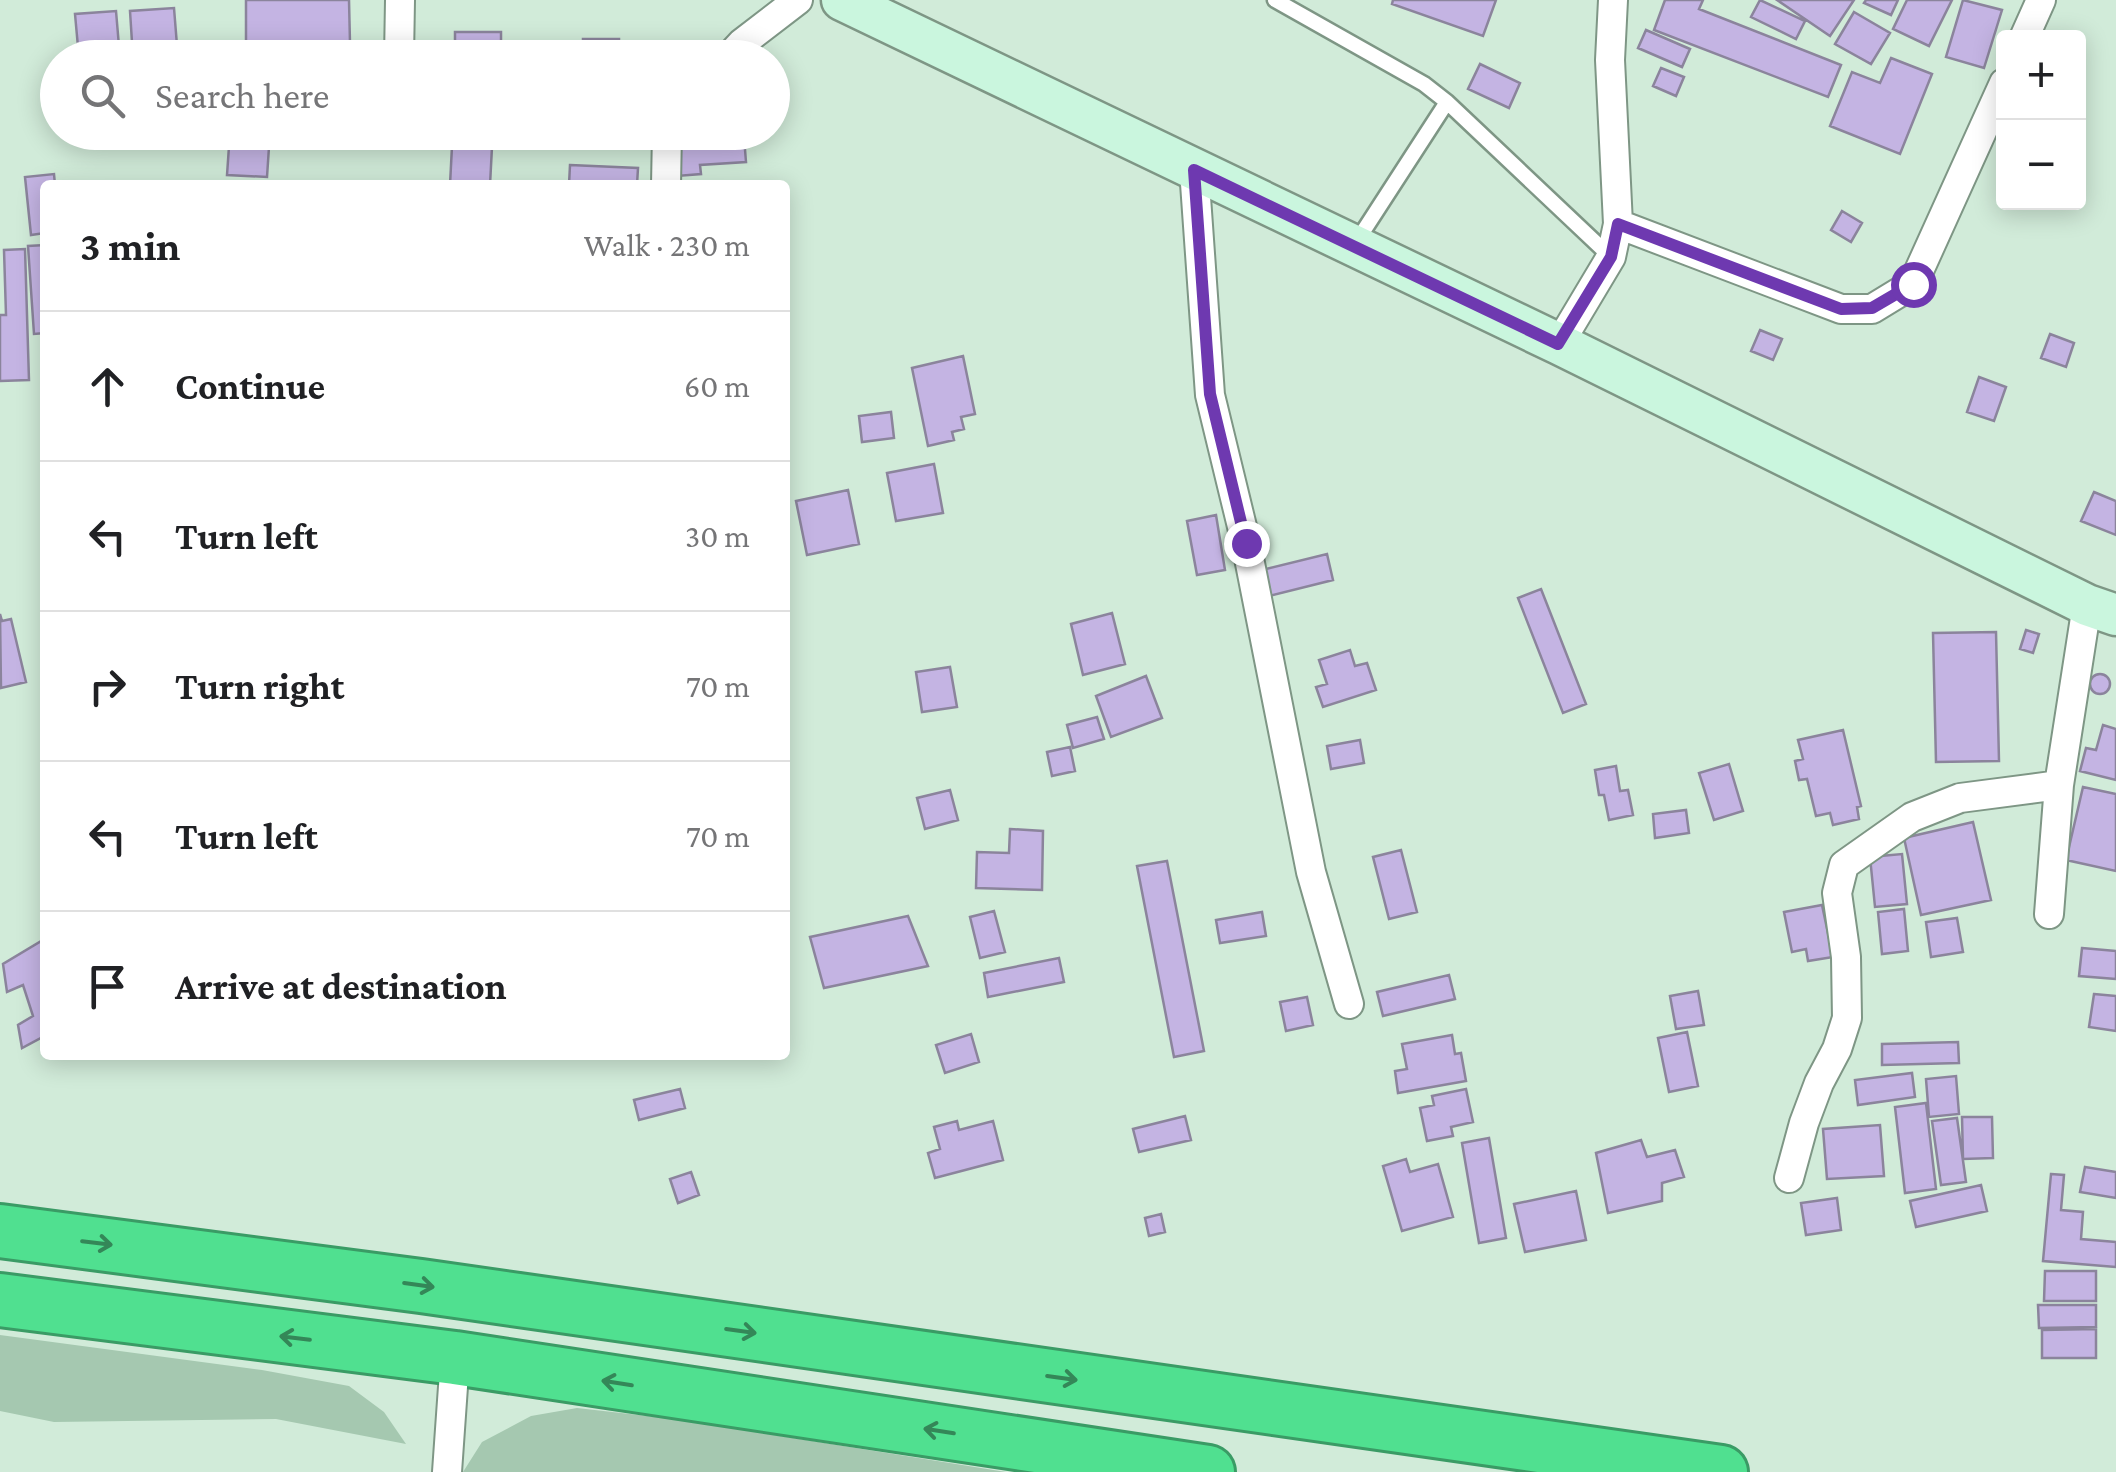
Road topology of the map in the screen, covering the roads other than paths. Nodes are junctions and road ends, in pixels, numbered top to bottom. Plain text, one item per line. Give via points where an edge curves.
1 (400, 0) edge
2 (798, 0) edge
3 (842, 0) edge
4 (1275, 0) edge
5 (1612, 0) edge
6 (2041, 0) edge
7 (2028, 30) edge
8 (399, 40) edge
9 (746, 40) edge
10 (1996, 101) edge
11 (1447, 102) junction
12 (667, 150) edge
13 (1194, 170) junction
14 (666, 180) edge
15 (1618, 224) junction
16 (1354, 246) junction
17 (1611, 257) junction
18 (1558, 344) junction
19 (2101, 610) edge
20 (2060, 784) junction
21 (2049, 914) dead end
22 (1349, 1004) dead end
23 (1788, 1178) dead end
24 (0, 1231) edge
25 (0, 1300) edge
26 (455, 1358) junction
27 (447, 1472) edge
28 (1208, 1472) edge
29 (1720, 1472) edge

1 - 8 street
2 - 9 street
3 - 13 street
4 - 11 lane
5 - 15 street
6 - 7 street
10 - 15 street via 1913,284 1872,308 1841,309
11 - 16 lane
11 - 17 lane
12 - 14 street
13 - 16 street
13 - 22 street via 1210,394 1311,872
15 - 17 street
16 - 18 street
17 - 18 street
18 - 19 street
19 - 20 street
20 - 21 street
20 - 23 street via 1960,798 1912,817 1844,864 1838,893 1846,1018
24 -> 29 highway
26 -> 25 highway
26 - 27 street
28 -> 26 highway

